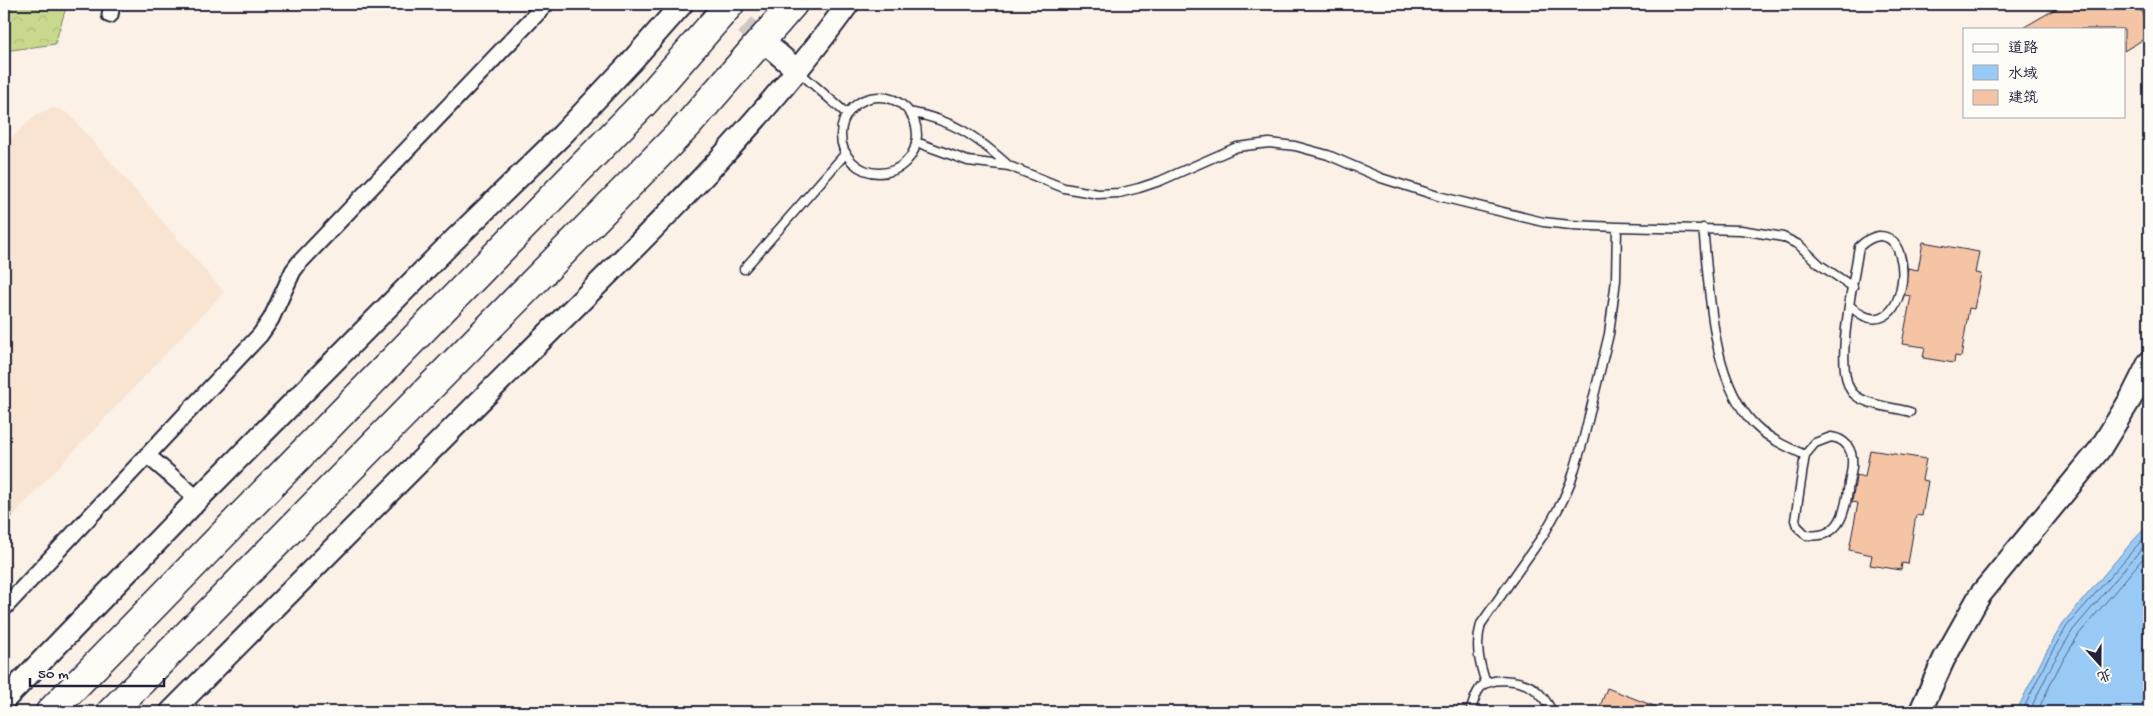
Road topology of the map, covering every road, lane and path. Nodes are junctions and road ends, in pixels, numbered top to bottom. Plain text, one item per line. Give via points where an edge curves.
1 (546, 4) edge
2 (682, 4) edge
3 (730, 4) edge
4 (793, 4) edge
5 (848, 4) edge
6 (770, 48) tunnel mouth
7 (797, 70) junction
8 (909, 112) junction
9 (847, 114) junction
10 (916, 142) junction
11 (846, 153) junction
12 (1008, 166) junction
13 (1617, 227) junction
14 (1703, 228) junction
15 (744, 269) dead end
16 (1853, 287) junction
17 (1850, 306) junction
18 (2149, 362) edge
19 (1910, 412) dead end
20 (1805, 454) junction
21 (147, 455) junction
22 (198, 499) junction
23 (4, 608) edge
24 (1486, 683) junction
25 (4, 700) edge
26 (50, 712) edge
27 (111, 712) edge
28 (171, 712) edge
29 (1470, 712) edge
30 (1552, 712) edge
31 (1920, 712) edge

1 - 21 street via 299,264 272,319
2 - 22 main road via 568,128
3 - 26 highway via 643,104
4 - 27 highway via 687,126
5 - 7 main road
6 - 7 main road
7 - 9 lane
7 - 28 main road via 764,111 634,250
8 - 9 lane via 895,101 878,97 866,99
8 - 10 lane via 914,121
8 - 12 lane via 942,120 969,133
9 - 11 lane via 841,133
10 - 11 lane via 905,162 884,172 862,168
10 - 12 lane via 968,161
11 - 15 lane
12 - 13 lane via 1082,193 1119,193 1160,182 1237,147 1269,143 1295,146 1408,187 1500,212 1543,222
13 - 14 lane
13 - 24 lane via 1616,280 1609,334 1583,441 1570,481 1544,534 1481,624 1478,653
14 - 16 lane via 1741,230 1792,240 1820,265
14 - 20 lane via 1718,342 1735,396 1756,426 1771,438
16 - 17 lane
16 - 17 lane via 1859,247 1878,236 1894,241 1901,256 1902,269 1895,305 1890,312 1874,318 1860,314
17 - 19 lane via 1843,356 1850,390 1866,401
18 - 31 main road via 2100,448 1980,595 1944,659
20 - 20 lane via 1795,520 1806,535 1820,535 1835,527 1844,512 1852,454 1843,441 1831,436 1815,443
21 - 22 street
21 - 23 street
22 - 25 main road
24 - 29 lane via 1480,688
24 - 30 lane via 1522,683 1542,696

